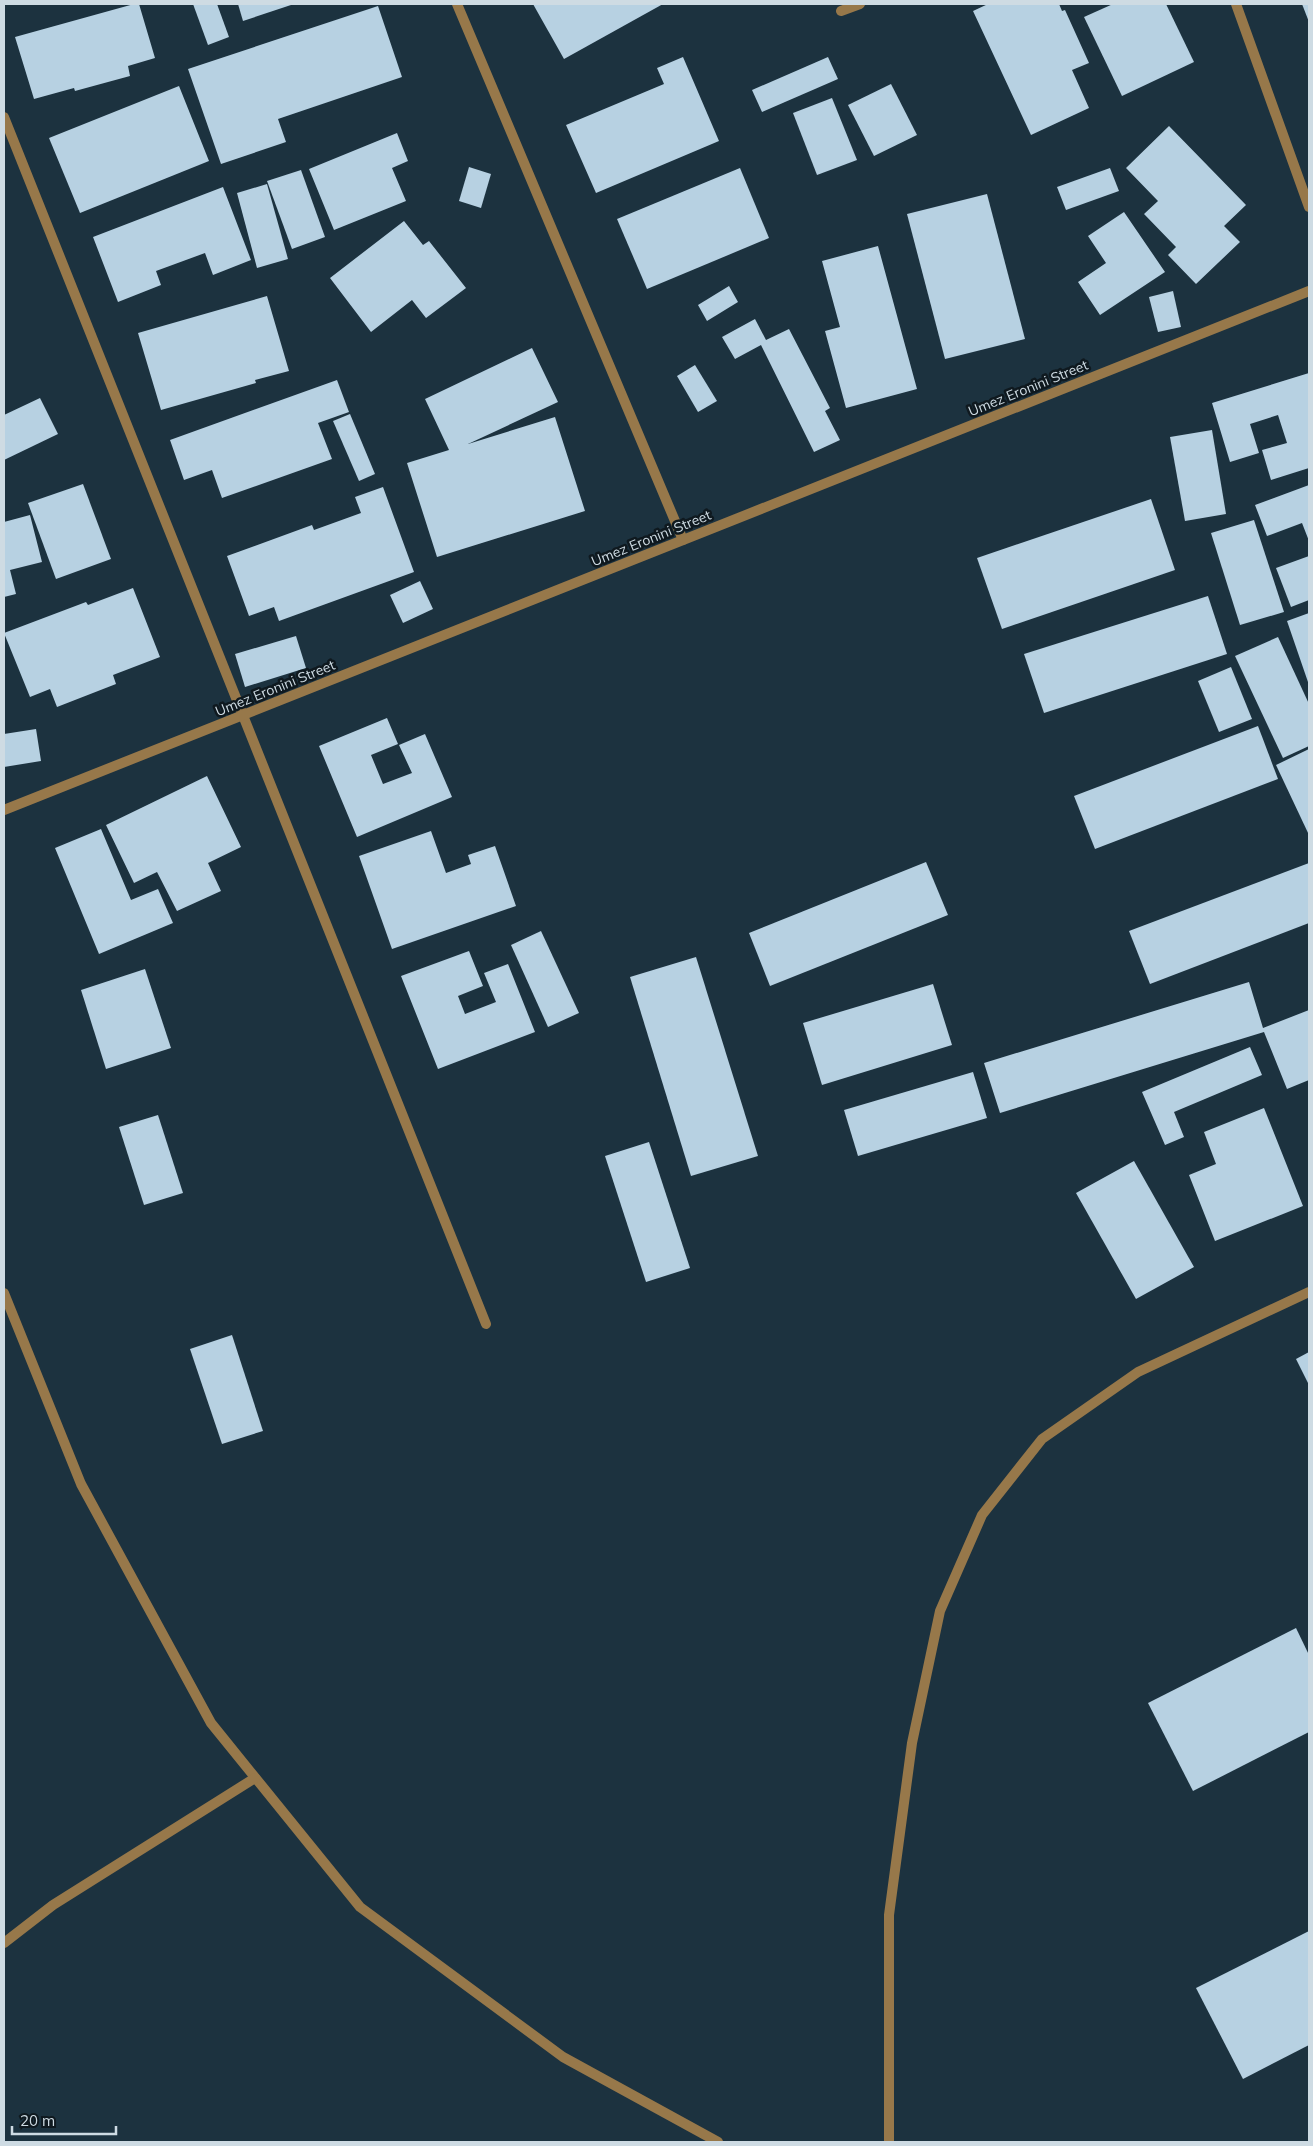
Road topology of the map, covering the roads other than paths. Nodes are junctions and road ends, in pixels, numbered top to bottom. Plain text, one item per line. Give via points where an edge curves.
1 (458, 4) edge
2 (860, 4) edge
3 (1236, 4) edge
4 (840, 11) dead end
5 (4, 117) edge
6 (1309, 207) edge
7 (1309, 291) edge
8 (683, 540) junction
9 (242, 716) junction
10 (4, 810) edge
11 (1309, 1292) edge
12 (4, 1293) edge
13 (486, 1324) dead end
14 (255, 1778) junction
15 (4, 1943) edge
16 (718, 2142) edge
17 (888, 2142) edge

1 - 8 street
2 - 4 street
3 - 6 street
5 - 9 street
7 - 8 street, Umez Eronini Street
8 - 9 street, Umez Eronini Street
9 - 10 street, Umez Eronini Street
9 - 13 street
11 - 17 street via 1138,1372 1042,1439 982,1515 940,1611 912,1743 889,1915
12 - 14 street via 81,1484 211,1724
14 - 15 street via 53,1905
14 - 16 street via 360,1907 563,2057

